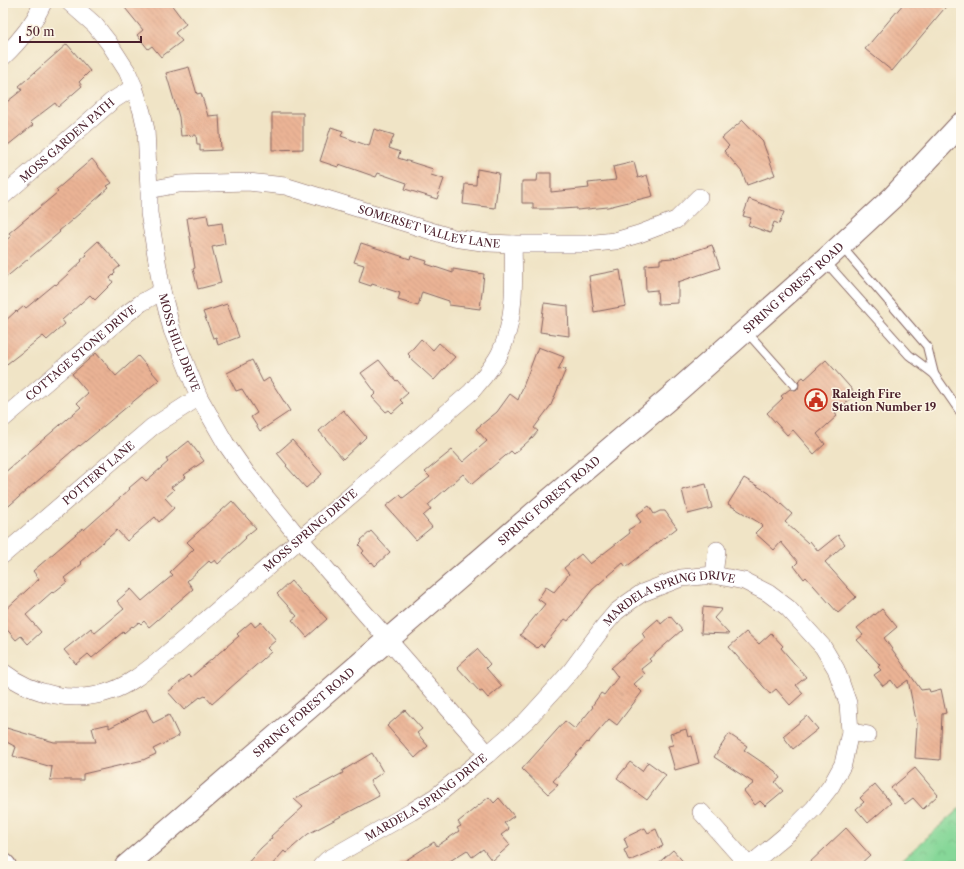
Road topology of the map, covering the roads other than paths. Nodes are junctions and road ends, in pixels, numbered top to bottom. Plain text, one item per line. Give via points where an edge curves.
1 (43, 3) edge
2 (70, 3) edge
3 (3, 57) edge
4 (134, 87) junction
5 (961, 124) edge
6 (149, 190) junction
7 (3, 196) edge
8 (699, 197) dead end
9 (513, 244) junction
10 (841, 246) junction
11 (824, 261) junction
12 (162, 291) junction
13 (746, 331) junction
14 (934, 374) junction
15 (794, 385) dead end
16 (199, 397) junction
17 (961, 413) edge
18 (3, 419) edge
19 (300, 539) junction
20 (717, 550) dead end
21 (3, 555) edge
22 (714, 575) junction
23 (388, 640) junction
24 (3, 672) edge
25 (850, 732) junction
26 (868, 735) dead end
27 (488, 754) junction
28 (701, 812) dead end
29 (126, 866) edge
30 (320, 866) edge
31 (749, 866) edge

1 - 3 street via 19,40
2 - 4 street, MOSS HILL DRIVE via 95,24 127,71
4 - 6 street, MOSS HILL DRIVE via 146,130
4 - 7 street, MOSS GARDEN PATH via 112,101
5 - 10 main road, SPRING FOREST ROAD
6 - 9 street, SOMERSET VALLEY LANE via 180,184 248,182 285,186 454,238
6 - 12 street, MOSS HILL DRIVE via 149,213
8 - 9 street, SOMERSET VALLEY LANE via 676,220 615,241 586,244
9 - 19 street, MOSS SPRING DRIVE via 513,302 508,330 500,353 485,376 471,392
10 - 11 main road, SPRING FOREST ROAD
10 - 14 lane via 927,346
11 - 13 main road, SPRING FOREST ROAD
11 - 14 lane via 909,355
12 - 16 street, MOSS HILL DRIVE via 172,330
12 - 18 street, COTTAGE STONE DRIVE via 125,315
13 - 15 lane
13 - 23 main road, SPRING FOREST ROAD
14 - 17 lane
16 - 19 street, MOSS HILL DRIVE via 243,468
16 - 21 street, POTTERY LANE via 152,427
19 - 23 street, MOSS HILL DRIVE
19 - 24 street, MOSS SPRING DRIVE via 156,663 127,684 97,695 59,696 27,687
20 - 22 street
22 - 25 street, MARDELA SPRING DRIVE via 744,581 768,593 788,608 823,647 836,669 848,703
22 - 27 street, MARDELA SPRING DRIVE via 681,578 642,592 616,612 546,699 526,721
23 - 27 street, MOSS HILL DRIVE
23 - 29 main road, SPRING FOREST ROAD
25 - 26 street
25 - 31 street, MARDELA SPRING DRIVE via 843,764 831,786 798,824
27 - 30 street, MARDELA SPRING DRIVE via 435,797
28 - 31 street

